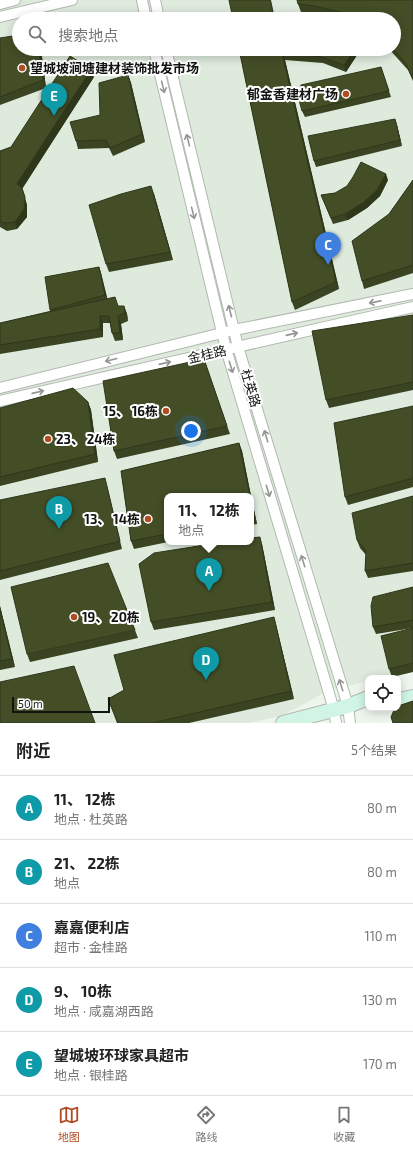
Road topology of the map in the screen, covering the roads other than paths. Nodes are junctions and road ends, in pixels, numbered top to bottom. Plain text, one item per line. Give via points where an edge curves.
1 (15, 0) edge
2 (72, 0) edge
3 (142, 0) edge
4 (155, 0) edge
5 (0, 4) edge
6 (21, 12) edge
7 (145, 12) edge
8 (158, 12) edge
9 (12, 14) edge
10 (0, 17) edge
11 (156, 56) edge
12 (168, 56) edge
13 (413, 294) edge
14 (413, 306) edge
15 (234, 330) junction
16 (222, 333) junction
17 (238, 346) junction
18 (226, 349) junction
19 (0, 388) edge
20 (0, 401) edge
21 (413, 688) edge
22 (401, 690) edge
23 (413, 696) edge
24 (401, 699) edge
25 (365, 700) edge
26 (365, 709) edge
27 (342, 715) edge
28 (283, 723) edge
29 (306, 723) edge

1 - 5 street
2 - 6 street
3 - 7 street
4 - 8 street
9 - 10 street
11 -> 16 street, 杜英路
15 -> 12 street, 杜英路
13 -> 15 street, 金桂路
17 -> 14 street, 金桂路
15 - 16 street, 金桂路
15 - 17 street, 杜英路
16 - 18 street, 杜英路
16 -> 19 street, 金桂路
17 - 18 street, 金桂路
27 -> 17 street, 杜英路
20 -> 18 street, 金桂路
18 -> 27 street, 杜英路
21 - 22 main road
23 - 24 main road
25 - 27 main road
26 - 27 main road
27 - 28 main road
27 - 29 main road

